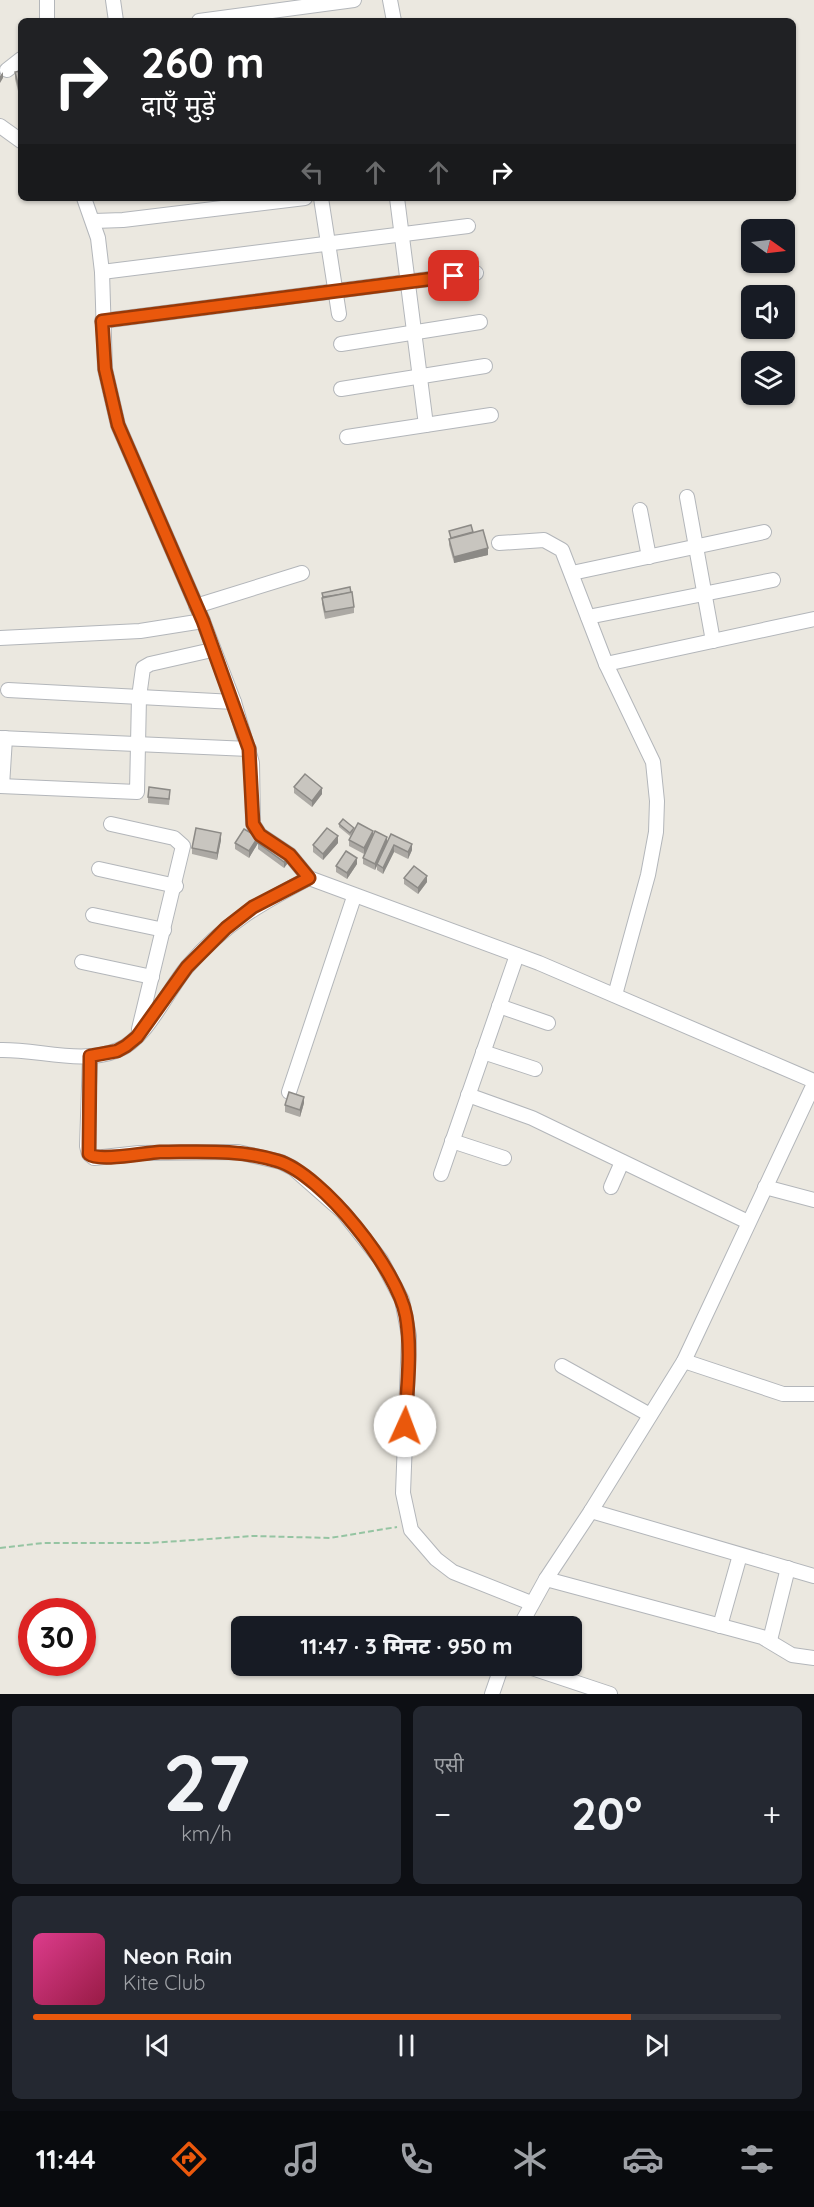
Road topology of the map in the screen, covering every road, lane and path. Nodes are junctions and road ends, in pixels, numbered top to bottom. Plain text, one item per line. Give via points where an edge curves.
1 (47, 0) edge
2 (113, 0) edge
3 (354, 0) edge
4 (390, 0) edge
5 (292, 10) edge
6 (48, 18) edge
7 (116, 18) edge
8 (224, 18) edge
9 (393, 18) edge
10 (18, 61) edge
11 (7, 70) dead end
12 (0, 126) edge
13 (18, 139) edge
14 (85, 201) edge
15 (281, 201) edge
16 (321, 201) edge
17 (397, 201) edge
18 (94, 220) junction
19 (468, 226) dead end
20 (402, 234) junction
21 (328, 243) junction
22 (102, 272) junction
23 (476, 273) dead end
24 (408, 282) junction
25 (336, 291) junction
26 (339, 314) dead end
27 (102, 321) junction
28 (480, 322) dead end
29 (414, 332) junction
30 (341, 344) dead end
31 (485, 366) dead end
32 (420, 377) junction
33 (340, 389) dead end
34 (491, 415) dead end
35 (426, 425) junction
36 (346, 437) dead end
37 (687, 497) dead end
38 (640, 510) dead end
39 (764, 532) dead end
40 (500, 543) dead end
41 (696, 547) junction
42 (649, 557) junction
43 (302, 573) dead end
44 (572, 573) junction
45 (773, 580) dead end
46 (705, 594) junction
47 (196, 606) junction
48 (588, 617) junction
49 (814, 619) edge
50 (203, 621) junction
51 (0, 638) edge
52 (713, 641) junction
53 (212, 650) junction
54 (606, 664) junction
55 (8, 690) dead end
56 (139, 697) junction
57 (234, 702) junction
58 (3, 738) edge
59 (138, 744) junction
60 (249, 749) junction
61 (1, 786) edge
62 (111, 824) dead end
63 (99, 869) dead end
64 (309, 878) junction
65 (176, 886) junction
66 (354, 897) junction
67 (93, 915) dead end
68 (164, 930) junction
69 (517, 955) junction
70 (82, 962) dead end
71 (152, 977) junction
72 (615, 994) junction
73 (499, 1006) junction
74 (548, 1023) dead end
75 (137, 1037) junction
76 (0, 1050) edge
77 (483, 1052) junction
78 (90, 1056) junction
79 (534, 1070) dead end
80 (814, 1083) edge
81 (289, 1092) edge
82 (468, 1095) junction
83 (452, 1141) junction
84 (504, 1158) dead end
85 (622, 1162) junction
86 (441, 1174) dead end
87 (611, 1187) dead end
88 (765, 1187) junction
89 (814, 1200) edge
90 (748, 1222) junction
91 (684, 1361) junction
92 (562, 1366) dead end
93 (814, 1394) edge
94 (650, 1416) junction
95 (591, 1511) junction
96 (411, 1530) junction
97 (0, 1548) edge
98 (740, 1555) junction
99 (788, 1568) junction
100 (814, 1576) edge
101 (546, 1579) junction
102 (531, 1603) junction
103 (525, 1616) edge
104 (720, 1626) junction
105 (770, 1640) junction
106 (814, 1658) edge
107 (498, 1676) edge
108 (556, 1676) edge
109 (492, 1694) edge
110 (609, 1694) edge

1 - 6 street
2 - 7 street
3 - 5 street
4 - 9 street
5 - 8 street
10 - 11 street
12 - 13 street
14 - 18 street
15 - 18 street via 129,220
16 - 21 street
17 - 20 street
18 - 22 street
19 - 20 street
20 - 21 street
20 - 24 street
21 - 22 street
21 - 25 street
22 - 27 street
23 - 24 street
24 - 25 street
24 - 29 street
25 - 26 street
25 - 27 street
27 - 47 street via 105,369 118,425
28 - 29 street
29 - 30 street
29 - 32 street
31 - 32 street
32 - 33 street
32 - 35 street
34 - 35 street
35 - 36 street
37 - 41 street
38 - 42 street
39 - 41 street
40 - 44 street via 534,539 554,544 562,550
41 - 42 street
41 - 46 street
42 - 44 street
43 - 47 street
44 - 48 street
45 - 46 street
46 - 48 street
46 - 52 street
47 - 50 street
48 - 54 street
49 - 52 street
50 - 51 street via 140,631
50 - 53 street
52 - 54 street
53 - 56 street via 143,668
53 - 57 street
54 - 72 street via 653,762 657,801 648,875
55 - 56 street
56 - 57 street
56 - 59 street
57 - 60 street
58 - 59 street
58 - 61 street
59 - 60 street
59 - 61 street via 137,792
60 - 64 street via 255,829 290,855
62 - 65 street via 180,841 183,853
63 - 65 street
64 - 66 street
64 - 75 street via 253,907 226,928 187,967
65 - 68 street
66 - 69 street
66 - 81 street
67 - 68 street
68 - 71 street
69 - 72 street
69 - 73 street
70 - 71 street
71 - 75 street
72 - 80 street
73 - 74 street
73 - 77 street
75 - 78 street via 117,1051
76 - 78 street
77 - 79 street
77 - 82 street
78 - 96 street via 87,1146 94,1158 139,1153 238,1152 281,1162 306,1178 343,1212 381,1260 402,1300 408,1336 403,1493
80 - 88 street
82 - 83 street
82 - 85 street via 532,1118
83 - 84 street
83 - 86 street
85 - 87 street
85 - 90 street
88 - 89 street
88 - 90 street
90 - 91 street
91 - 93 street via 783,1394
91 - 94 street
92 - 94 street
94 - 95 street
95 - 98 street
95 - 101 street
96 - 97 path via 388,1526 330,1538 253,1536
96 - 102 street via 453,1572
98 - 99 street
98 - 104 street
99 - 100 street
99 - 105 street
101 - 102 street
101 - 104 street
102 - 103 street
104 - 105 street
105 - 106 street via 792,1655
107 - 109 street
108 - 110 street

